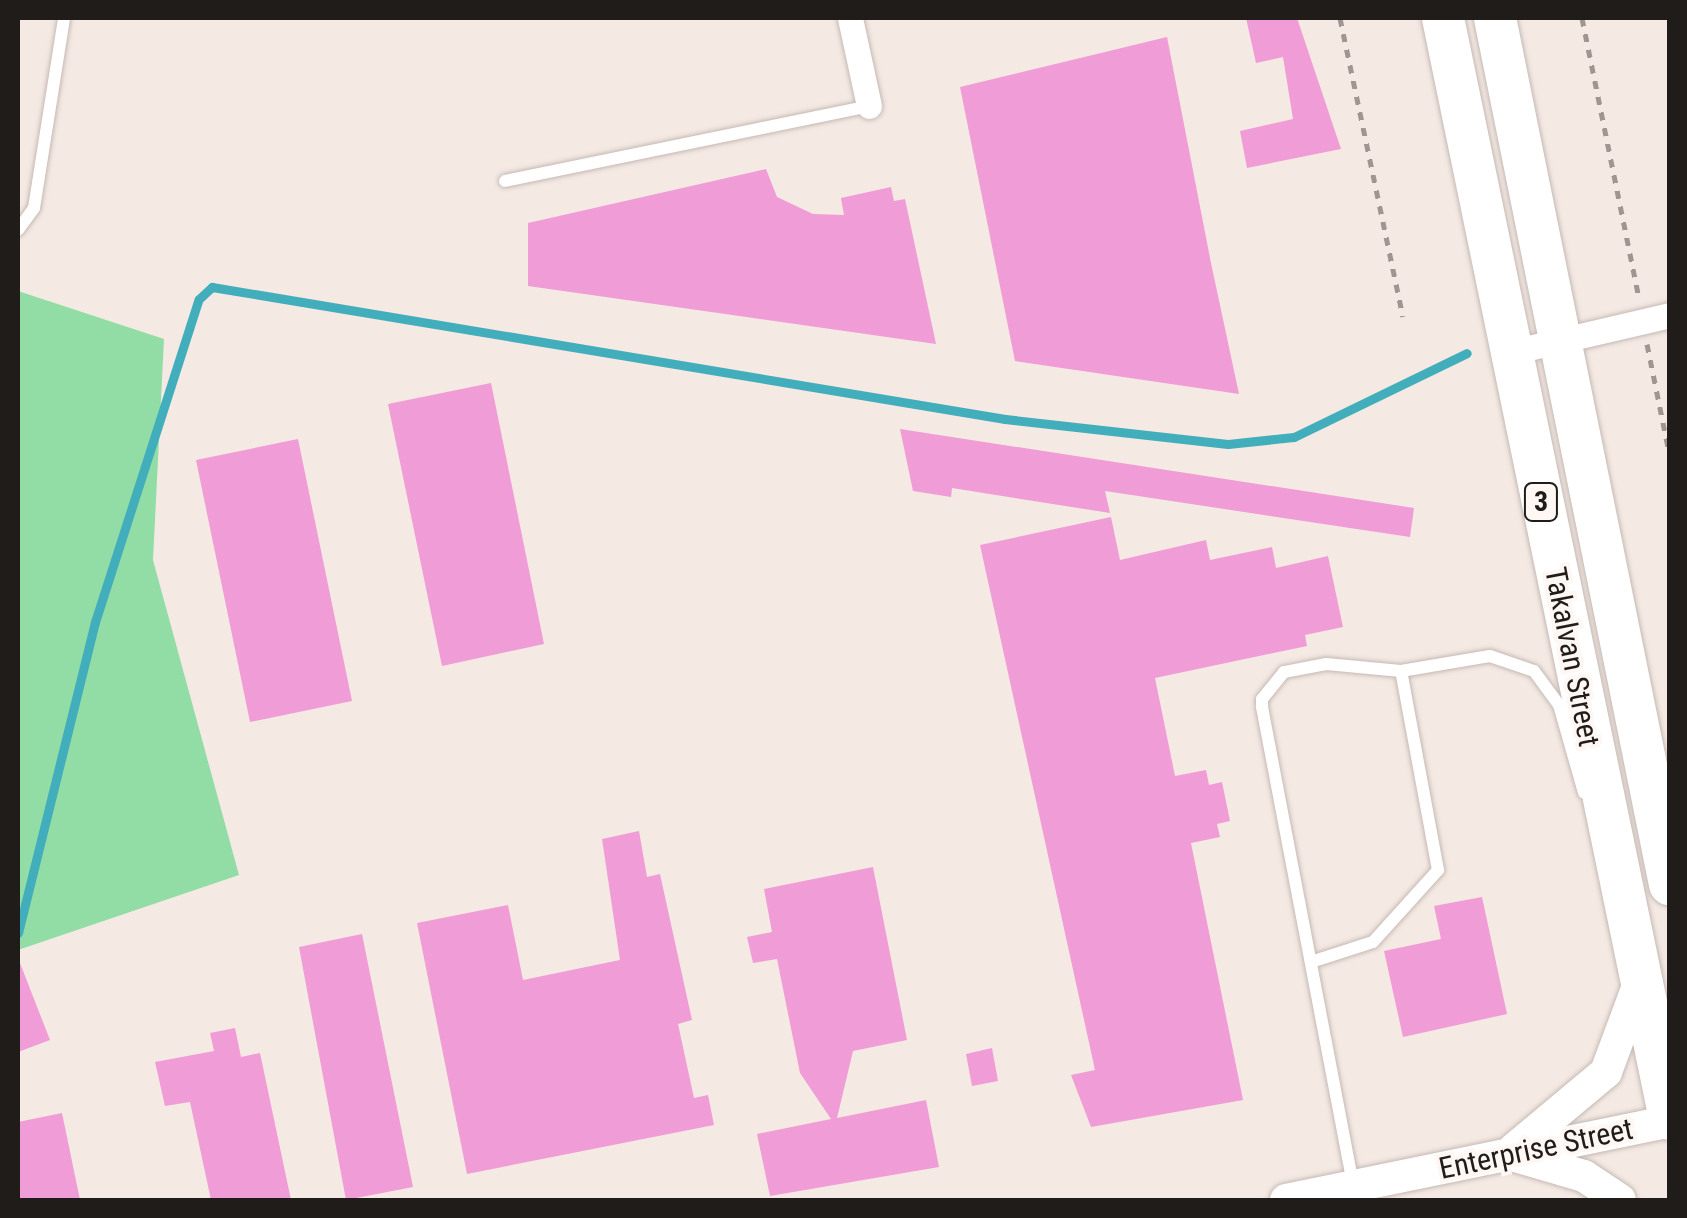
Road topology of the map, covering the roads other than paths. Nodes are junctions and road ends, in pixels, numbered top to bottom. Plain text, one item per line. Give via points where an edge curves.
1 (64, 18) edge
2 (850, 18) edge
3 (1444, 18) edge
4 (1466, 18) edge
5 (1495, 18) edge
6 (869, 106) joint
7 (1470, 148) junction
8 (505, 182) dead end
9 (18, 230) edge
10 (1670, 314) edge
11 (1561, 340) junction
12 (1511, 352) junction
13 (1401, 670) junction
14 (1615, 870) junction
15 (1670, 884) edge
16 (1311, 962) junction
17 (1638, 986) junction
18 (1670, 1120) edge
19 (1506, 1154) junction
20 (1353, 1187) junction
21 (1286, 1200) edge
22 (1620, 1200) edge

1 - 9 lane via 34,208
2 - 6 street
3 - 7 highway, Takalvan Street / 3
4 - 7 highway via 1476,79
5 - 11 highway, Takalvan Street / 3
6 - 8 lane
7 - 12 highway, Takalvan Street / 3
10 - 11 street
11 - 12 street
11 - 15 highway, Takalvan Street / 3
12 - 14 highway, Takalvan Street / 3
13 - 14 lane via 1490,656 1546,680
13 - 16 lane via 1438,870 1373,942
13 - 16 lane via 1326,664 1277,675 1262,692
14 - 17 highway, Takalvan Street / 3
16 - 20 lane
17 - 18 highway, Takalvan Street / 3
17 - 19 street via 1606,1072
18 - 19 street, Enterprise Street
19 - 20 street, Enterprise Street
19 - 22 street via 1584,1176
20 - 21 street, Enterprise Street

